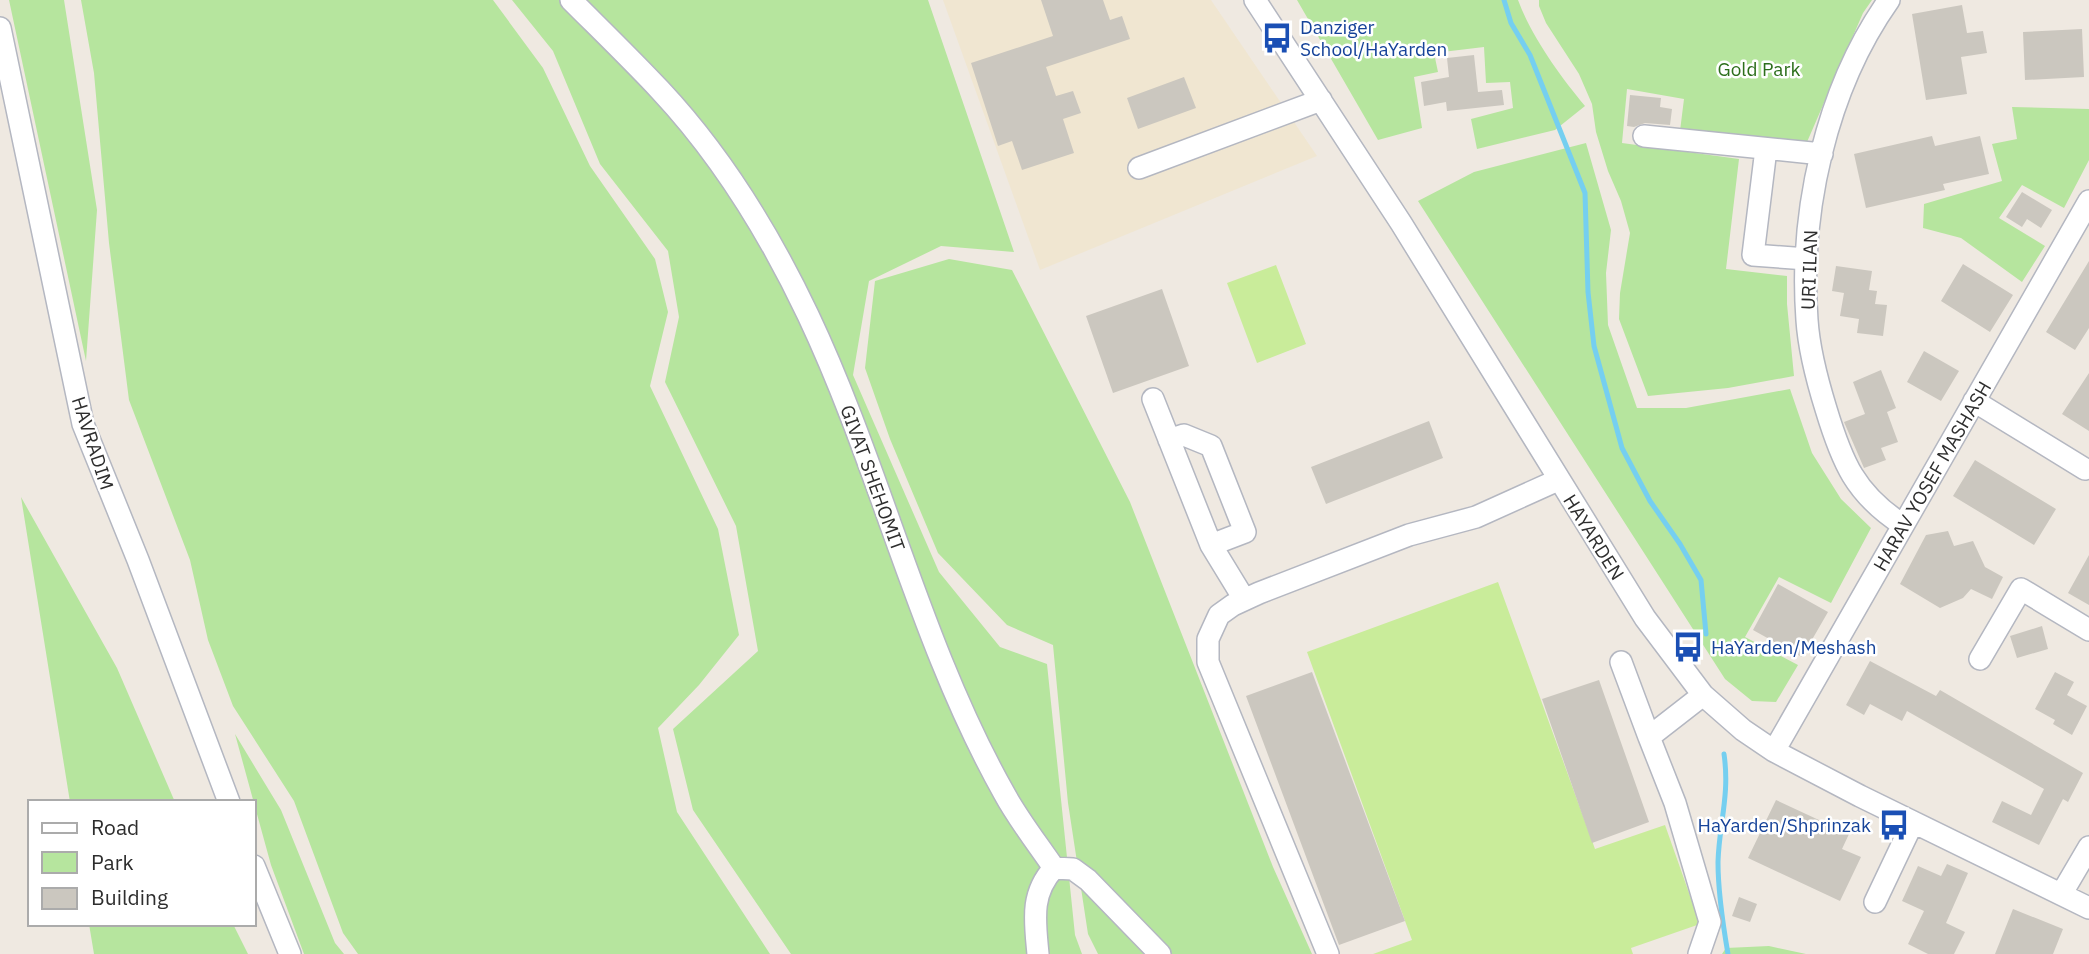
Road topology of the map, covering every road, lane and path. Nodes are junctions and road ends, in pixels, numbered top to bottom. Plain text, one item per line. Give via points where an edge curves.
1 (571, 0) edge
2 (1255, 0) edge
3 (1889, 0) edge
4 (0, 27) edge
5 (1321, 100) junction
6 (1644, 136) dead end
7 (1766, 149) junction
8 (1822, 154) junction
9 (1139, 168) dead end
10 (2089, 201) edge
11 (1807, 259) junction
12 (1153, 399) dead end
13 (1974, 401) junction
14 (1169, 440) junction
15 (2085, 469) dead end
16 (1558, 480) junction
17 (1903, 525) junction
18 (1211, 545) junction
19 (1244, 600) junction
20 (2089, 630) edge
21 (1980, 659) dead end
22 (1621, 662) dead end
23 (1703, 695) junction
24 (1649, 737) junction
25 (1774, 751) junction
26 (228, 800) edge
27 (1913, 822) junction
28 (2089, 847) edge
29 (1054, 868) junction
30 (256, 871) edge
31 (2062, 893) junction
32 (1875, 902) dead end
33 (2089, 908) edge
34 (290, 954) edge
35 (1038, 954) edge
36 (1160, 954) edge
37 (1328, 954) edge
38 (1699, 954) edge

1 - 29 street, GIVAT SHEHOMIT via 662,91 727,176 782,264 853,422 963,711 1004,795
2 - 5 street, HAYARDEN
3 - 8 street, URI ILAN via 1845,81
4 - 26 street, HAVRADIM via 83,424
5 - 9 street
5 - 16 street, HAYARDEN
6 - 7 street
7 - 8 street
7 - 11 street via 1753,255
8 - 11 street, URI ILAN via 1812,198
10 - 13 street, HARAV YOSEF MASHASH
11 - 17 street, URI ILAN via 1813,366 1830,422 1861,491
12 - 14 street
13 - 15 street
13 - 17 street, HARAV YOSEF MASHASH
14 - 18 street
14 - 18 street via 1184,435 1211,446 1245,532
16 - 19 street via 1476,517 1409,535
16 - 23 street, HAYARDEN via 1645,618
17 - 25 street, HARAV YOSEF MASHASH
18 - 19 street
19 - 37 street via 1219,615 1208,639 1209,662
20 - 21 street via 2021,589
22 - 24 street
23 - 24 street
23 - 25 street, HAYARDEN
24 - 38 street via 1675,803 1710,922
25 - 27 street, HAYARDEN
27 - 31 street, HAYARDEN
27 - 32 street
28 - 31 street
29 - 35 street via 1038,889
29 - 36 street via 1073,869 1088,880
30 - 34 street
31 - 33 street, HAYARDEN

